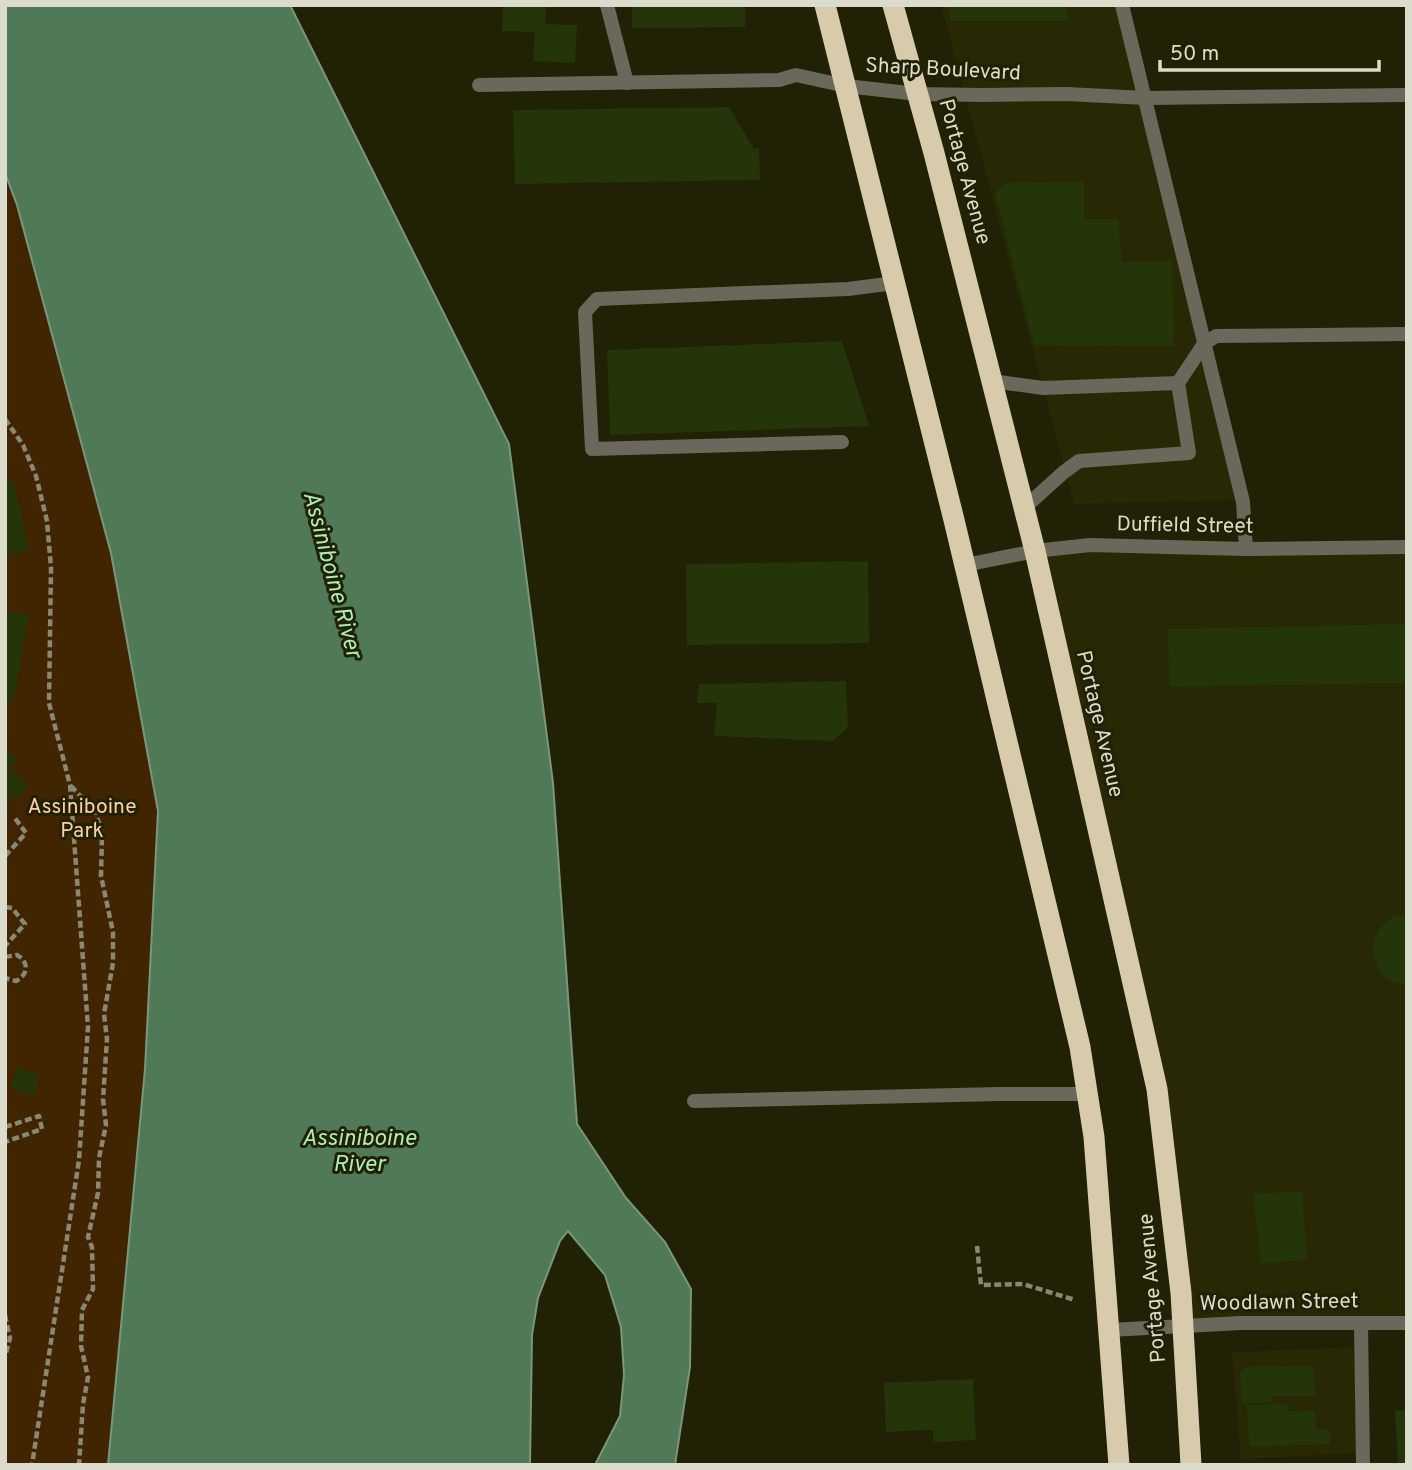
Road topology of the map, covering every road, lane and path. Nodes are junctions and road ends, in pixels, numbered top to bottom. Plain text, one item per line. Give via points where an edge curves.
1 (607, 5) edge
2 (825, 5) edge
3 (893, 5) edge
4 (1122, 5) edge
5 (627, 83) junction
6 (479, 85) dead end
7 (846, 86) junction
8 (917, 94) junction
9 (1407, 95) edge
10 (1145, 99) junction
11 (895, 283) junction
12 (1407, 334) edge
13 (1204, 344) junction
14 (992, 382) junction
15 (1178, 383) junction
16 (5, 419) edge
17 (842, 442) dead end
18 (1024, 508) junction
19 (1407, 547) edge
20 (1246, 549) junction
21 (1035, 551) junction
22 (965, 565) junction
23 (70, 785) junction
24 (14, 817) dead end
25 (5, 856) edge
26 (5, 907) edge
27 (5, 946) edge
28 (5, 957) edge
29 (5, 978) edge
30 (1088, 1094) junction
31 (694, 1101) dead end
32 (5, 1127) edge
33 (5, 1142) edge
34 (977, 1246) dead end
35 (1074, 1300) dead end
36 (5, 1315) edge
37 (1361, 1323) junction
38 (1407, 1323) edge
39 (1182, 1326) junction
40 (1109, 1330) junction
41 (5, 1357) edge
42 (32, 1465) edge
43 (79, 1465) edge
44 (1119, 1465) edge
45 (1191, 1465) edge
46 (1363, 1465) edge

1 - 5 street
2 - 7 highway
3 - 8 highway, Portage Avenue
4 - 10 street
5 - 6 street, Sharp Boulevard
5 - 7 street, Sharp Boulevard via 779,80 796,75
7 - 8 street, Sharp Boulevard
7 - 11 highway
8 - 10 street, Sharp Boulevard
8 - 14 highway, Portage Avenue
9 - 10 street, Sharp Boulevard
10 - 13 street
11 - 17 street via 597,299 585,312 592,449
11 - 22 highway
12 - 13 street via 1216,336
13 - 15 street
13 - 20 street via 1243,502
14 - 15 street via 1043,388
14 - 18 highway, Portage Avenue
15 - 18 street via 1189,453 1079,461
16 - 23 path via 36,476 47,521 49,703
18 - 21 highway, Portage Avenue
19 - 20 street, Duffield Street
20 - 21 street, Duffield Street via 1090,545
21 - 22 street, Duffield Street
21 - 39 highway, Portage Avenue via 1157,1088
22 - 30 highway via 1070,1000
23 - 42 path via 88,1027 79,1160
23 - 43 path via 96,813 102,835 101,876 113,932 104,1014 106,1125 88,1237 93,1289 82,1310 81,1346 88,1377
24 - 25 path via 26,833
26 - 27 path via 12,908 25,924
28 - 29 path via 23,958 26,971 16,981
30 - 31 street
30 - 40 highway
32 - 33 path via 39,1116 42,1129
34 - 35 path via 981,1285 1023,1284
36 - 41 path via 10,1338
37 - 38 street, Woodlawn Street
37 - 39 street, Woodlawn Street
37 - 46 street
39 - 40 street, Woodlawn Street
39 - 45 highway, Portage Avenue
40 - 44 highway

